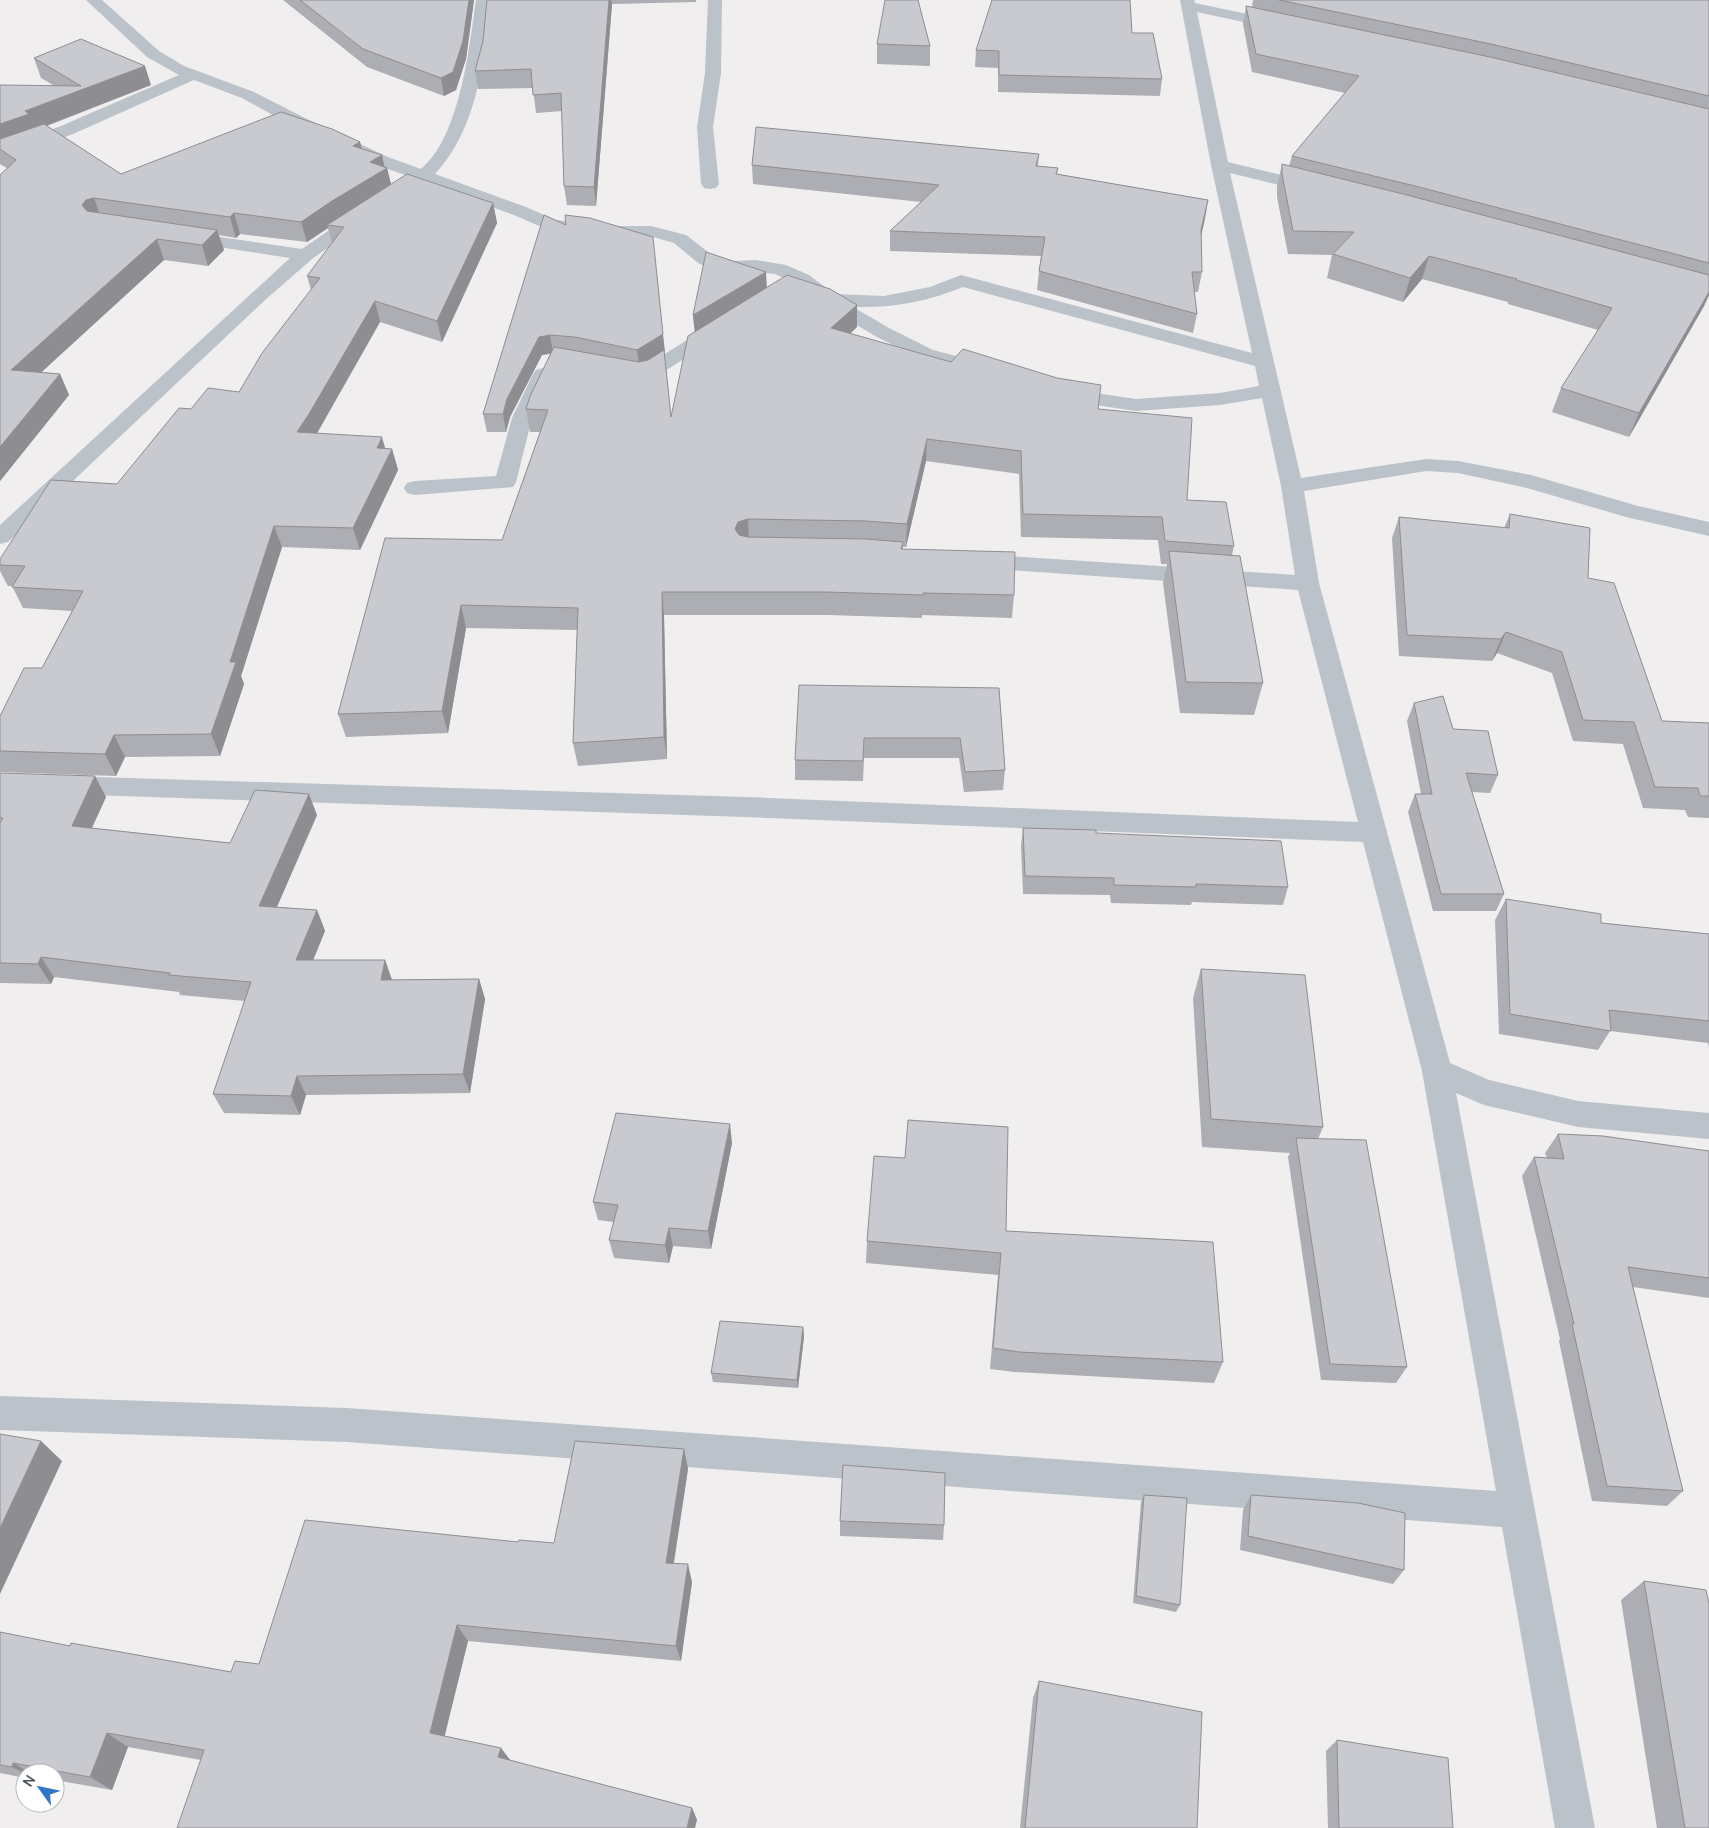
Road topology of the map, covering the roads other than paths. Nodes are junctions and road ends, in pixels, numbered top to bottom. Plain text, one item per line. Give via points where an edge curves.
1 (93, 0) edge
2 (483, 0) edge
3 (715, 0) edge
4 (1188, 3) edge
5 (1295, 28) edge
6 (193, 75) junction
7 (0, 155) edge
8 (1220, 165) junction
9 (427, 176) junction
10 (710, 184) dead end
11 (1333, 193) edge
12 (394, 196) edge
13 (377, 206) edge
14 (169, 235) edge
15 (305, 255) junction
16 (802, 279) junction
17 (778, 293) edge
18 (829, 300) junction
19 (730, 322) edge
20 (556, 362) edge
21 (1264, 362) junction
22 (615, 372) edge
23 (1001, 375) edge
24 (1046, 390) edge
25 (1270, 390) junction
26 (1292, 486) junction
27 (415, 488) dead end
28 (1709, 529) edge
29 (0, 537) edge
30 (955, 560) edge
31 (1308, 583) junction
32 (0, 783) edge
33 (1375, 833) junction
34 (1437, 1071) junction
35 (1709, 1126) edge
36 (0, 1413) edge
37 (1518, 1510) junction
38 (1575, 1828) edge

1 - 6 street via 153,54
2 - 9 street via 476,59 456,131
3 - 10 street via 712,73 705,127
4 - 5 street
4 - 8 street
6 - 7 street via 67,130
6 - 9 street via 248,95 382,161
8 - 11 street
8 - 21 street
9 - 12 street
9 - 16 street via 552,225 651,231 680,240 716,264 779,269
13 - 15 street
14 - 15 street
15 - 29 street
16 - 17 street
16 - 18 street
18 - 21 street via 884,302 935,292 961,281
18 - 23 street via 926,354
19 - 22 street via 642,377
20 - 27 street via 549,361 522,418 505,482
21 - 25 street
24 - 25 street via 1136,405 1220,399
25 - 26 street
26 - 28 street via 1418,466 1458,467 1531,482 1634,512
26 - 31 street
30 - 31 street
31 - 33 street
32 - 33 street via 736,807
33 - 34 street
34 - 35 street via 1484,1092 1578,1114
34 - 37 street
36 - 37 street via 347,1425
37 - 38 street

